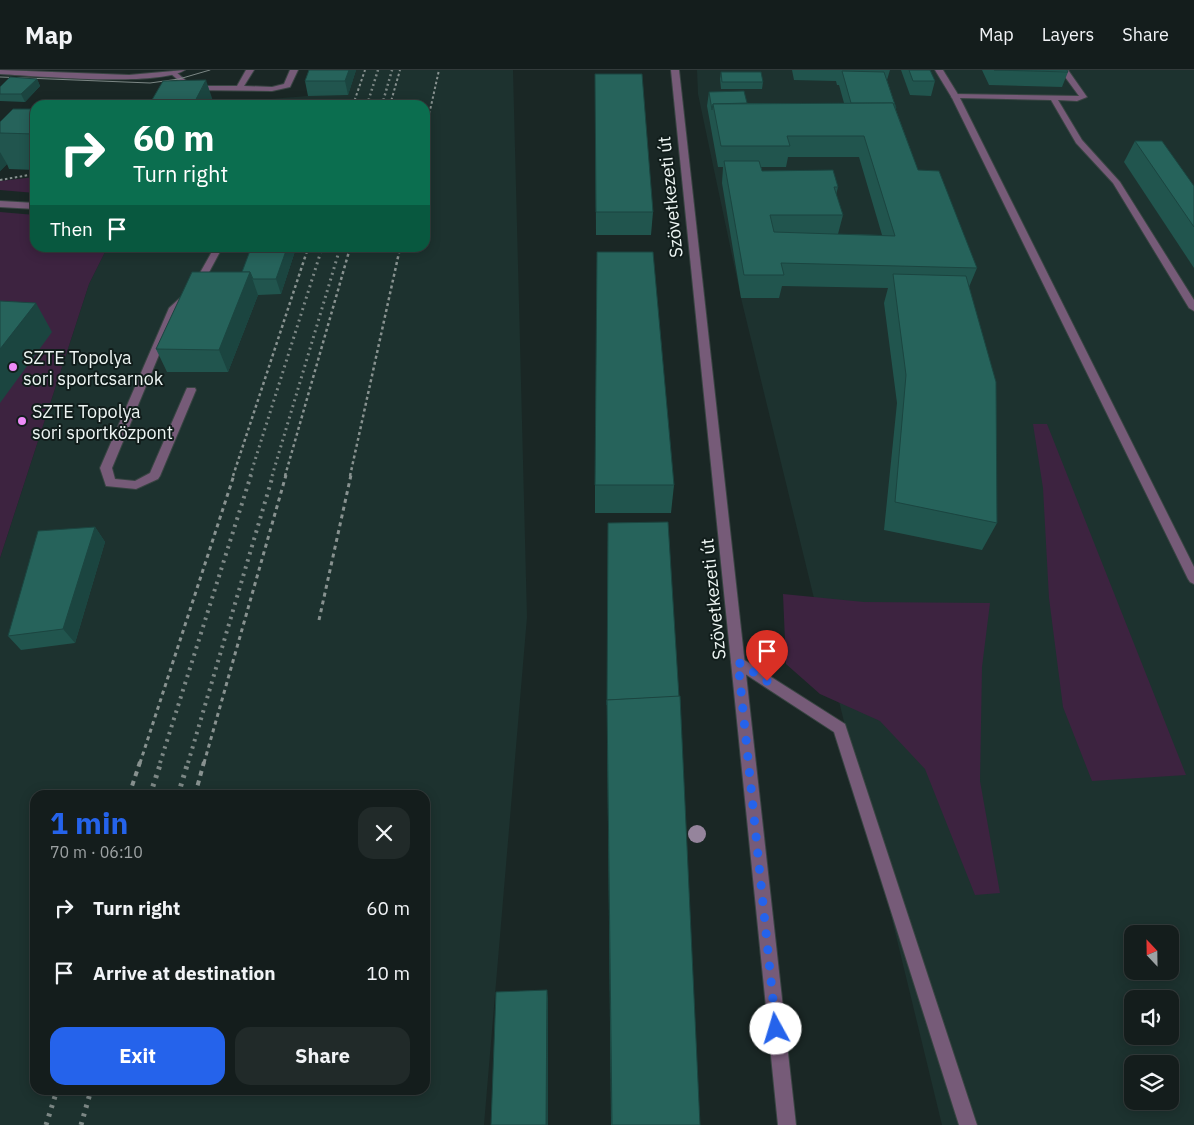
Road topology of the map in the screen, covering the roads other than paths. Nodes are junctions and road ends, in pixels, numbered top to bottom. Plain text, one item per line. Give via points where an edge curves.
1 (250, 70) edge
2 (294, 70) edge
3 (676, 70) edge
4 (939, 70) edge
5 (1064, 70) edge
6 (177, 71) edge
7 (0, 72) edge
8 (239, 89) junction
9 (954, 96) junction
10 (1052, 98) junction
11 (0, 204) edge
12 (30, 206) edge
13 (216, 252) edge
14 (1194, 308) edge
15 (191, 390) dead end
16 (1194, 579) edge
17 (738, 662) junction
18 (787, 1125) edge
19 (968, 1125) edge

1 - 8 street
2 - 8 street via 287,85 272,89
3 - 17 street, Szövetkezeti út
4 - 9 street
5 - 10 street via 1083,97
6 - 7 street via 129,77
6 - 8 street via 190,88
9 - 10 street
9 - 16 street
10 - 14 street via 1079,141 1116,182
11 - 12 street
13 - 15 street via 196,289 174,308 106,468 110,483 136,485 154,476
17 - 18 street, Szövetkezeti út
17 - 19 street via 840,728

